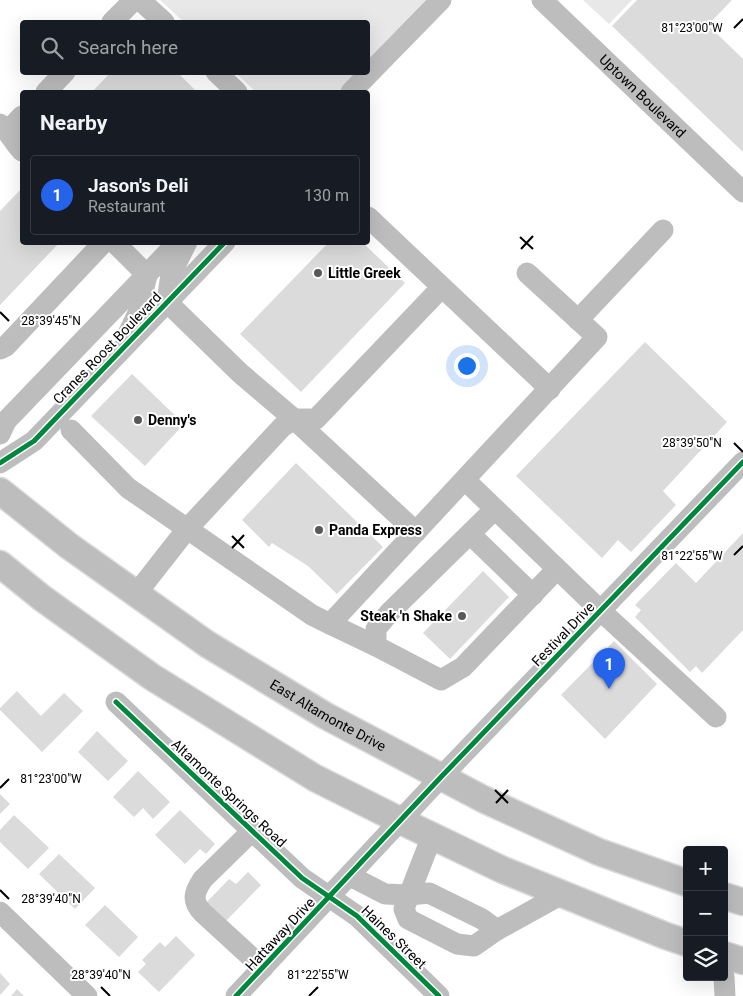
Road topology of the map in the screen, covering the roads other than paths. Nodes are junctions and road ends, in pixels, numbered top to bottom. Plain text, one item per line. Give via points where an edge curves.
1 (134, 0) edge
2 (140, 0) edge
3 (441, 0) edge
4 (542, 0) edge
5 (114, 20) edge
6 (162, 20) edge
7 (370, 73) edge
8 (62, 75) edge
9 (219, 75) edge
10 (368, 75) edge
11 (48, 90) edge
12 (235, 90) edge
13 (353, 90) edge
14 (10, 124) edge
15 (20, 149) edge
16 (743, 192) edge
17 (370, 219) edge
18 (663, 230) dead end
19 (101, 245) edge
20 (117, 245) edge
21 (175, 245) edge
22 (186, 245) edge
23 (222, 245) edge
24 (527, 273) dead end
25 (146, 275) junction
26 (442, 287) junction
27 (167, 302) junction
28 (578, 320) junction
29 (0, 349) edge
30 (120, 351) junction
31 (550, 389) junction
32 (294, 419) junction
33 (71, 430) dead end
34 (0, 434) edge
35 (743, 462) edge
36 (0, 463) edge
37 (465, 480) junction
38 (0, 491) edge
39 (496, 509) junction
40 (187, 529) junction
41 (416, 532) junction
42 (470, 534) junction
43 (0, 564) edge
44 (557, 569) junction
45 (136, 594) junction
46 (533, 595) junction
47 (601, 611) junction
48 (330, 624) junction
49 (376, 646) junction
50 (116, 702) dead end
51 (716, 717) dead end
52 (441, 777) junction
53 (401, 821) junction
54 (252, 831) junction
55 (432, 836) junction
56 (350, 876) junction
57 (683, 882) edge
58 (562, 894) junction
59 (409, 895) junction
60 (330, 896) junction
61 (728, 897) edge
62 (743, 902) edge
63 (0, 912) edge
64 (497, 930) junction
65 (683, 942) edge
66 (728, 956) edge
67 (743, 961) edge
68 (263, 968) junction
69 (724, 981) edge
70 (87, 996) edge
71 (236, 996) edge
72 (440, 996) edge
73 (725, 996) edge

1 - 5 street
2 - 6 street
3 - 7 street
4 - 16 street, Uptown Boulevard
8 - 11 street
9 - 12 street
10 - 13 street
14 - 15 street via 14,144
17 - 26 street
18 - 28 street
19 - 29 street
20 - 25 street
21 - 25 street, Cranes Roost Boulevard
22 - 27 street via 171,274
23 - 27 street, Cranes Roost Boulevard
24 - 28 street
25 - 30 street via 138,313
25 - 34 street, Cranes Roost Boulevard via 6,421
26 - 31 street
26 - 32 street via 316,419
27 - 30 street, Cranes Roost Boulevard
27 - 32 street via 240,373
28 - 31 street via 597,338
30 - 36 street, Cranes Roost Boulevard via 34,442
31 - 37 street
32 - 40 street via 282,427
32 - 41 street
33 - 40 street via 128,488
35 - 47 street, Festival Drive
37 - 39 street
37 - 41 street
38 - 45 main road, East Altamonte Drive
39 - 42 street
39 - 44 street
40 - 45 street
40 - 48 street
41 - 48 street
42 - 46 street
42 - 49 street via 389,613 376,629
43 - 53 main road via 152,677 315,778
44 - 46 street
44 - 47 street
45 - 52 main road, East Altamonte Drive via 207,644 317,710
46 - 49 street via 463,667 441,680
47 - 51 street
47 - 52 street, Festival Drive
48 - 49 street
50 - 54 street, Altamonte Springs Road
52 - 53 street, Festival Drive
52 - 57 main road, East Altamonte Drive via 599,852
53 - 55 main road
53 - 56 street, Hattaway Drive
54 - 60 street, Altamonte Springs Road via 305,881
54 - 68 street via 204,879 194,896 202,913
55 - 58 main road
55 - 59 street
56 - 59 street via 385,894
56 - 60 street, Hattaway Drive
58 - 64 street
58 - 65 main road
59 - 64 street via 429,892
59 - 64 street via 404,909 408,920 457,944 474,946
60 - 68 street, Hattaway Drive
60 - 72 street, Haines Street via 357,916
61 - 62 main road
63 - 70 street
66 - 67 main road
68 - 71 street, Hattaway Drive
69 - 73 street

